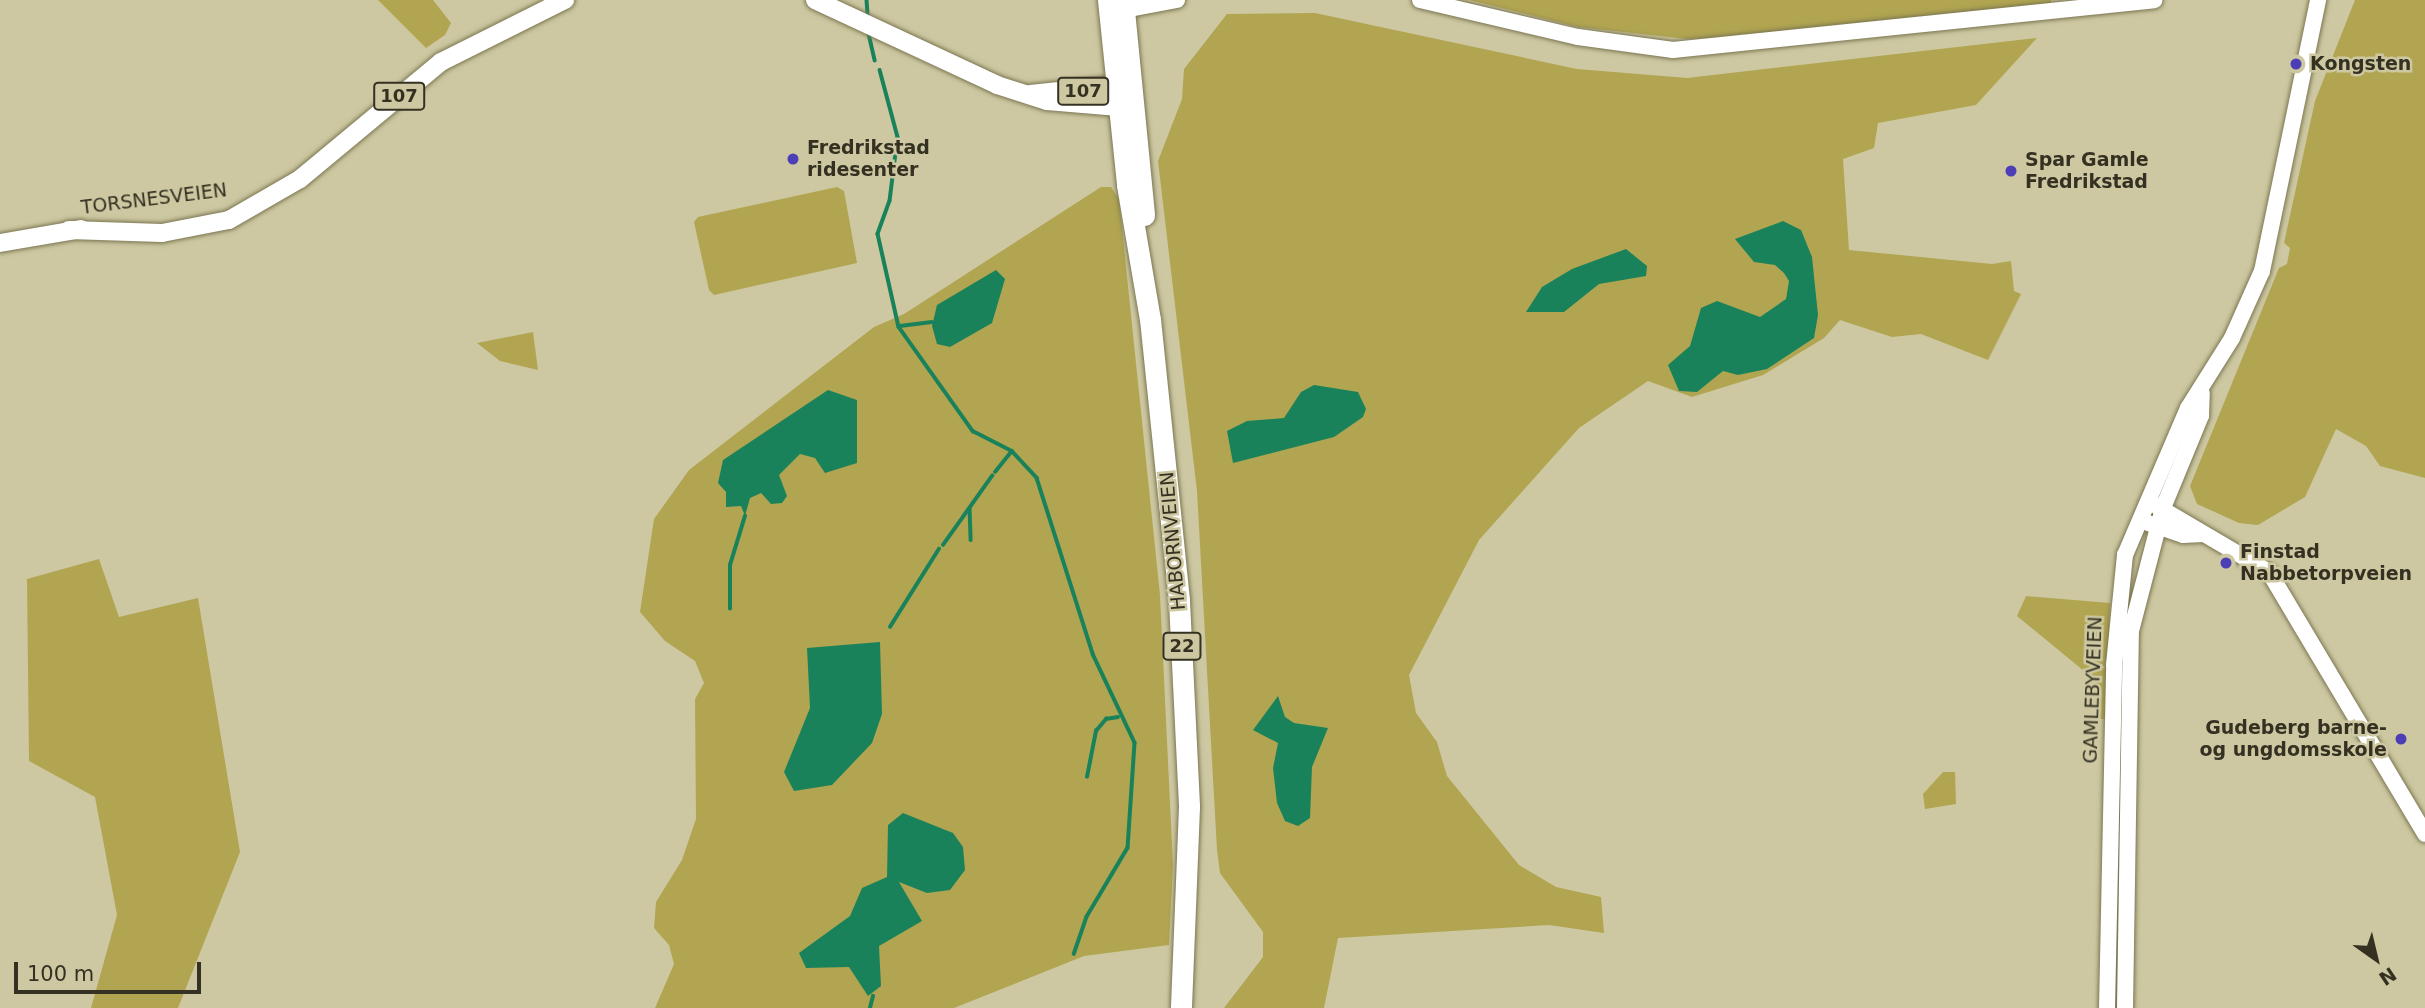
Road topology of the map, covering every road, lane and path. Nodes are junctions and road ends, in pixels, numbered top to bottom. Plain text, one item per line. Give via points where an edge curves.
1 (565, 0) edge
2 (815, 0) edge
3 (1177, 0) edge
4 (1420, 0) edge
5 (2154, 0) edge
6 (2318, 0) edge
7 (1114, 2) edge
8 (1122, 96) junction
9 (0, 243) edge
10 (2202, 393) junction
11 (2147, 502) junction
12 (2162, 508) junction
13 (2140, 520) junction
14 (2158, 526) junction
15 (2203, 534) junction
16 (2425, 834) edge
17 (1180, 1006) edge
18 (2107, 1008) edge
19 (2125, 1008) edge

1 - 9 main road, TORSNESVEIEN / 107 via 441,62 300,179 209,226 162,233 69,230
2 - 8 main road, 107 via 1030,94
3 - 7 street
4 - 5 street via 1578,37 1673,50
6 - 10 street, GAMLEBYVEIEN via 2262,271
7 - 8 highway, HABORNVEIEN / 22
8 - 17 highway, HABORNVEIEN / 22 via 1146,291 1186,711 1189,869
10 - 11 street, GAMLEBYVEIEN via 2188,408
10 - 12 street, GAMLEBYVEIEN via 2201,416
11 - 12 street
11 - 13 street, GAMLEBYVEIEN
12 - 14 street, GAMLEBYVEIEN
12 - 15 street
13 - 14 street
13 - 18 street, GAMLEBYVEIEN via 2118,594
14 - 15 street via 2183,535
14 - 19 street, GAMLEBYVEIEN via 2139,587 2130,646
15 - 16 street via 2269,572

